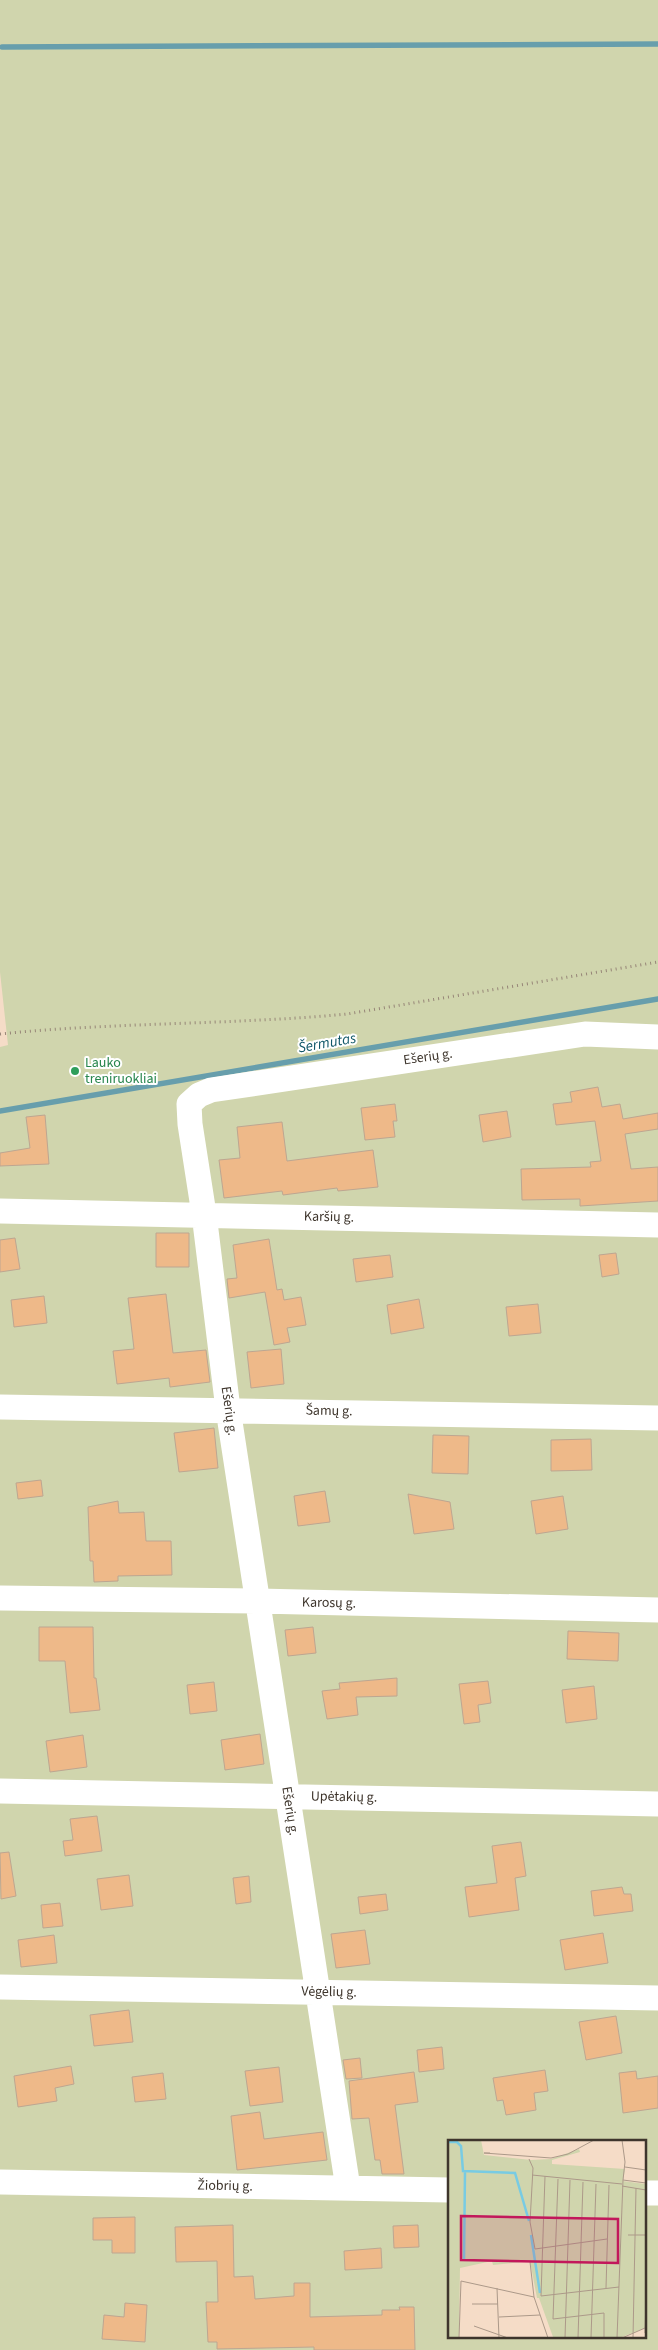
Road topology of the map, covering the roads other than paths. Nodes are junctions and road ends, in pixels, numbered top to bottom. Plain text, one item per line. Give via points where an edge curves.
1 (658, 1037) edge
2 (0, 1211) edge
3 (204, 1214) junction
4 (658, 1225) edge
5 (0, 1406) edge
6 (228, 1410) junction
7 (658, 1418) edge
8 (0, 1598) edge
9 (258, 1601) junction
10 (658, 1610) edge
11 (0, 1791) edge
12 (288, 1796) junction
13 (658, 1804) edge
14 (0, 1987) edge
15 (318, 1992) junction
16 (658, 1998) edge
17 (0, 2182) edge
18 (348, 2188) junction
19 (448, 2190) edge

1 - 3 street, Ešerių g. via 585,1034 211,1090 189,1104
2 - 3 street, Karšių g.
3 - 4 street, Karšių g.
3 - 6 street, Ešerių g.
5 - 6 street, Šamų g.
6 - 7 street, Šamų g.
6 - 9 street, Ešerių g.
8 - 9 street, Karosų g.
9 - 10 street, Karosų g.
9 - 12 street, Ešerių g.
11 - 12 street, Upėtakių g.
12 - 13 street, Upėtakių g.
12 - 15 street, Ešerių g.
14 - 15 street, Vėgėlių g.
15 - 16 street, Vėgėlių g.
15 - 18 street, Ešerių g.
17 - 18 street, Žiobrių g.
18 - 19 street, Žiobrių g.

